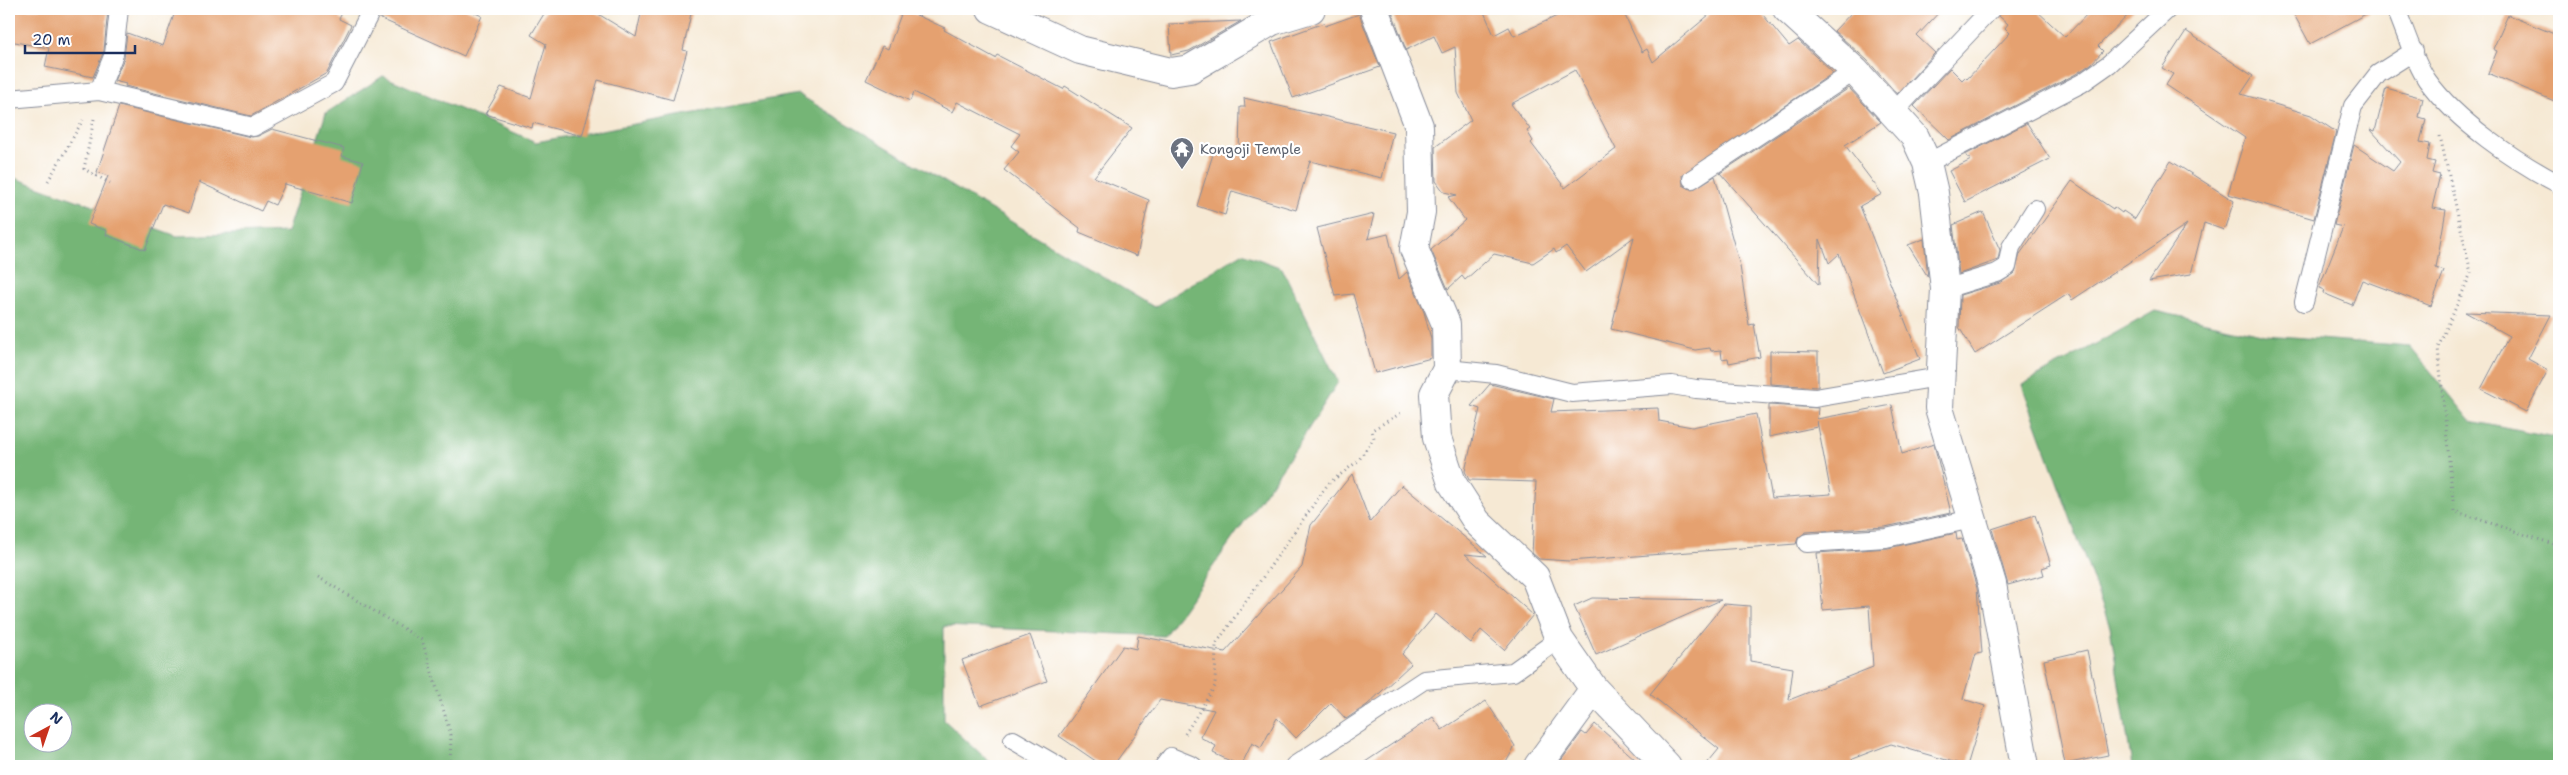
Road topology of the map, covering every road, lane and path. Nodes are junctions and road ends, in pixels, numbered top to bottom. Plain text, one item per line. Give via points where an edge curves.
1 (119, 9) edge
2 (372, 9) edge
3 (991, 9) edge
4 (1311, 9) edge
5 (1374, 9) edge
6 (1786, 9) edge
7 (1991, 9) edge
8 (2168, 9) edge
9 (2396, 9) edge
10 (2414, 52) junction
11 (1855, 71) junction
12 (99, 91) junction
13 (9, 99) edge
14 (1893, 113) junction
15 (2438, 128) dead end
16 (1927, 164) junction
17 (1692, 180) dead end
18 (48, 182) dead end
19 (110, 183) dead end
20 (2559, 184) edge
21 (2035, 209) dead end
22 (1945, 289) junction
23 (2304, 302) dead end
24 (1447, 369) junction
25 (1939, 378) junction
26 (1434, 394) junction
27 (1972, 519) junction
28 (1807, 543) dead end
29 (2559, 558) edge
30 (318, 577) dead end
31 (1559, 639) junction
32 (1594, 689) junction
33 (1013, 740) dead end
34 (1168, 762) edge
35 (450, 766) edge
36 (1058, 766) edge
37 (1193, 766) edge
38 (1294, 766) edge
39 (1538, 766) edge
40 (1668, 766) edge
41 (2025, 766) edge

1 - 12 lane via 114,54
2 - 12 lane via 334,83 253,127
3 - 4 street via 1080,50 1171,72 1190,69 1272,21
5 - 24 street via 1419,126 1421,212 1414,249 1446,324
6 - 11 street
7 - 14 lane
8 - 16 lane via 2109,64 2082,83
9 - 10 lane
10 - 20 lane via 2426,79 2468,124 2535,172
10 - 23 lane via 2378,74 2353,106
11 - 14 street
11 - 17 lane
12 - 13 lane
12 - 18 path
12 - 19 path via 84,169
14 - 16 street via 1915,137
15 - 29 path via 2472,273 2438,348 2454,511 2554,544
16 - 22 street via 1934,193
21 - 22 lane via 2011,247 2007,267
22 - 25 street
24 - 25 lane via 1496,374 1572,393 1672,385 1815,398
24 - 26 street
25 - 27 street via 1938,408
26 - 31 street via 1437,438 1452,483 1477,522 1534,576
26 - 34 path via 1372,430 1374,438 1358,460 1328,484 1216,644 1215,686
27 - 28 lane via 1886,538
27 - 41 street via 1992,584
30 - 35 path via 422,640 451,735
31 - 32 street
31 - 38 lane via 1513,672 1424,680
32 - 39 street
32 - 40 street
33 - 36 lane
34 - 37 lane

